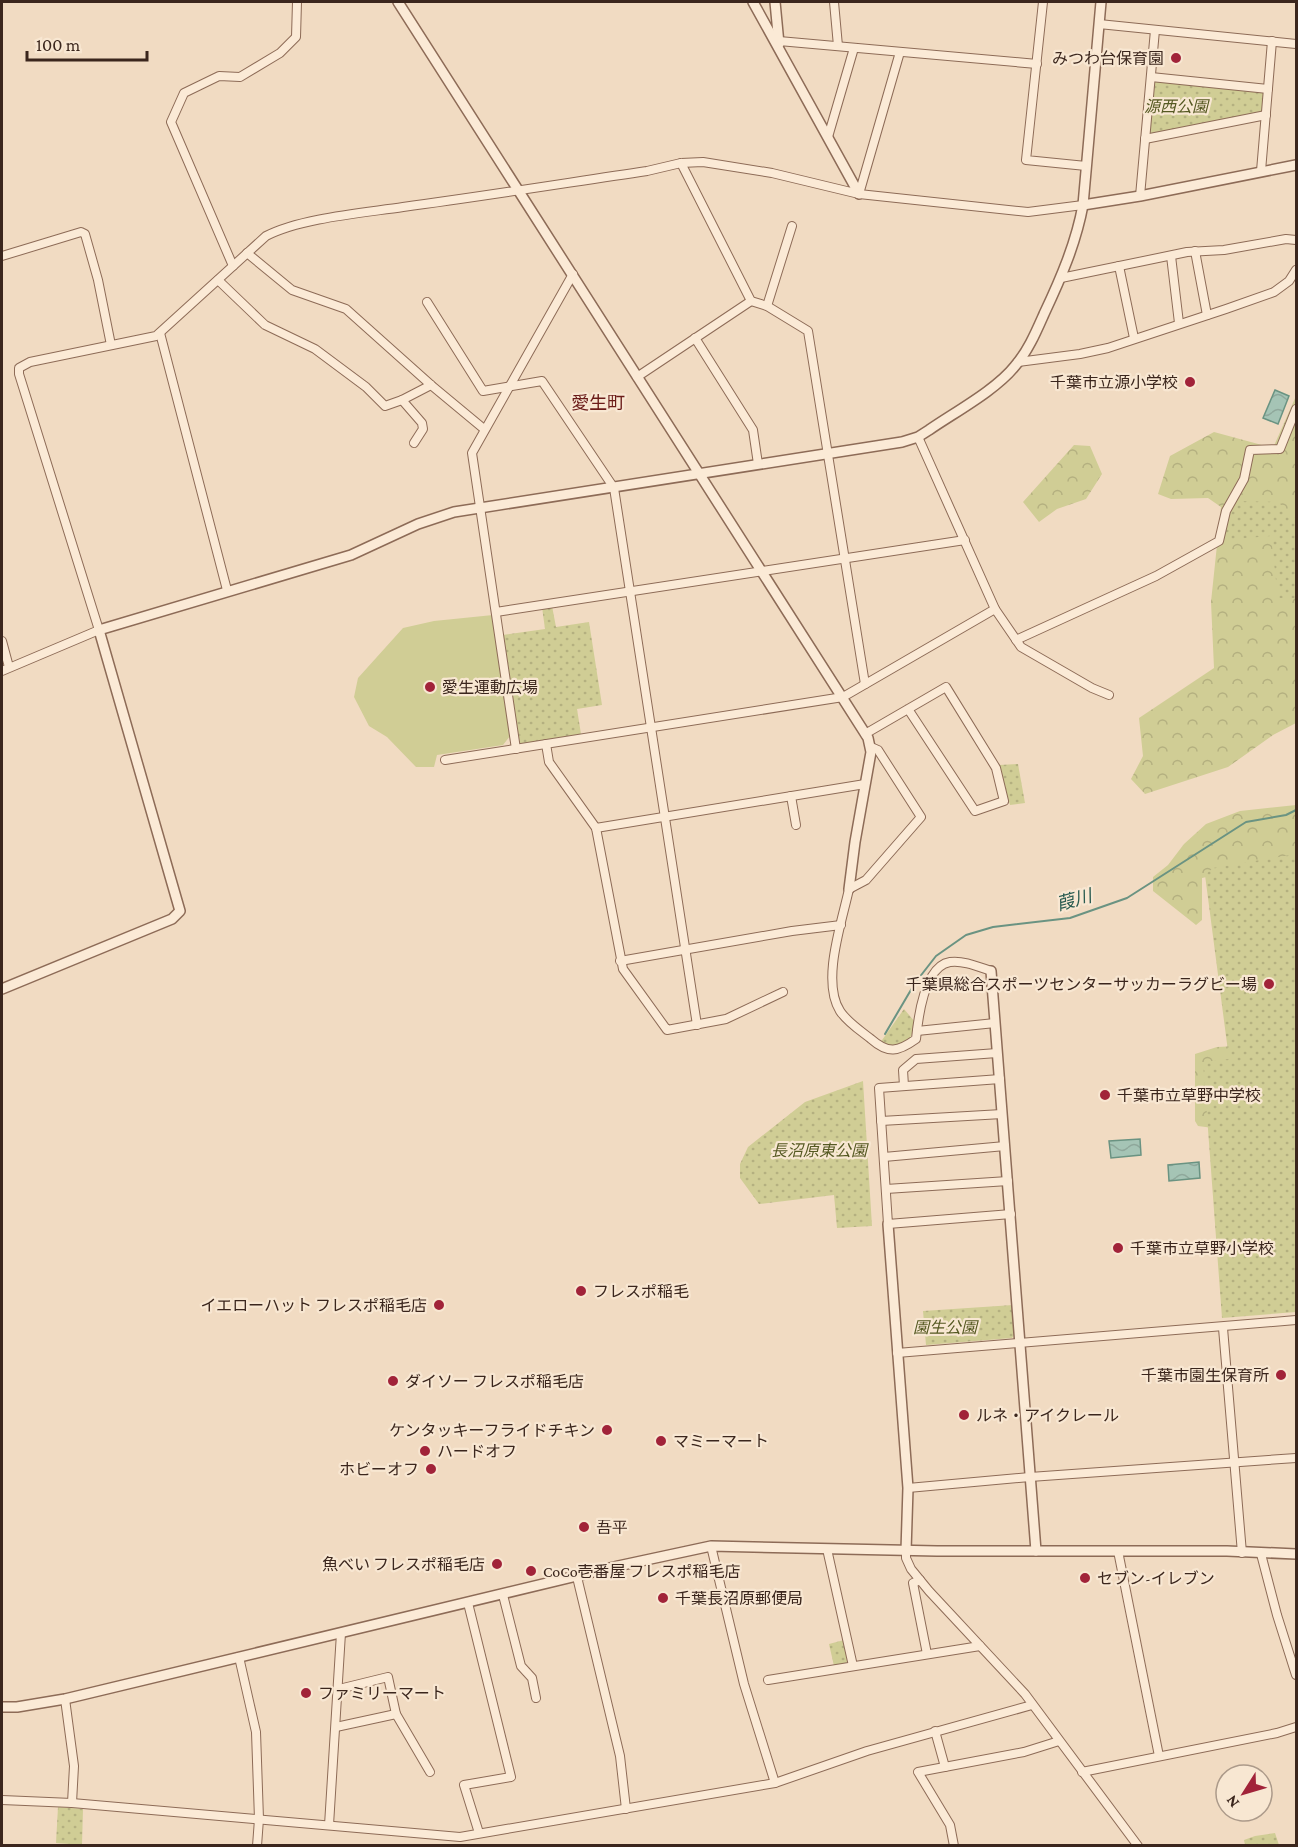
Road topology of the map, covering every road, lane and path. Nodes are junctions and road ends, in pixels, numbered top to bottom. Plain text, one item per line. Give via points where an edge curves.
1 (297, 2) edge
2 (398, 2) edge
3 (753, 2) edge
4 (775, 2) edge
5 (834, 2) edge
6 (1043, 2) edge
7 (1101, 2) edge
8 (1099, 24) junction
9 (1155, 30) junction
10 (1272, 41) junction
11 (1296, 44) edge
12 (779, 46) junction
13 (838, 46) junction
14 (854, 48) junction
15 (900, 52) junction
16 (1037, 64) junction
17 (1151, 77) junction
18 (1268, 89) junction
19 (1266, 115) junction
20 (828, 137) junction
21 (1145, 139) junction
22 (681, 163) junction
23 (1296, 165) edge
24 (1086, 166) junction
25 (1261, 171) junction
26 (519, 191) junction
27 (859, 194) junction
28 (1140, 196) junction
29 (1083, 205) junction
30 (792, 226) dead end
31 (1296, 240) edge
32 (1195, 251) junction
33 (247, 253) junction
34 (2, 256) edge
35 (1171, 256) junction
36 (233, 266) junction
37 (1119, 266) junction
38 (1296, 270) edge
39 (573, 274) junction
40 (1061, 278) junction
41 (218, 280) junction
42 (751, 301) junction
43 (427, 302) dead end
44 (767, 306) junction
45 (1207, 315) junction
46 (1179, 323) junction
47 (160, 333) junction
48 (695, 338) junction
49 (1134, 338) junction
50 (111, 345) junction
51 (1018, 362) junction
52 (637, 377) junction
53 (431, 385) junction
54 (508, 386) junction
55 (402, 400) junction
56 (1296, 410) edge
57 (484, 429) junction
58 (918, 436) junction
59 (414, 443) dead end
60 (829, 453) junction
61 (758, 464) junction
62 (700, 473) junction
63 (614, 488) junction
64 (480, 508) junction
65 (965, 540) junction
66 (845, 557) junction
67 (762, 571) junction
68 (227, 590) junction
69 (630, 592) junction
70 (995, 609) junction
71 (496, 612) junction
72 (99, 630) junction
73 (1016, 640) junction
74 (2, 641) edge
75 (5, 669) edge
76 (865, 684) junction
77 (1109, 695) dead end
78 (843, 697) junction
79 (908, 709) junction
80 (652, 728) junction
81 (865, 734) junction
82 (546, 744) junction
83 (871, 747) junction
84 (516, 749) junction
85 (445, 760) dead end
86 (865, 784) junction
87 (791, 796) junction
88 (665, 816) junction
89 (796, 825) dead end
90 (596, 828) junction
91 (849, 889) junction
92 (841, 925) junction
93 (686, 950) junction
94 (620, 961) junction
95 (991, 971) joint
96 (2, 989) edge
97 (783, 992) dead end
98 (995, 1023) junction
99 (697, 1025) junction
100 (917, 1031) junction
101 (997, 1053) junction
102 (1000, 1078) junction
103 (904, 1086) junction
104 (1002, 1114) junction
105 (881, 1121) junction
106 (1005, 1146) junction
107 (884, 1157) junction
108 (1008, 1181) junction
109 (886, 1189) junction
110 (1011, 1214) junction
111 (888, 1224) junction
112 (1296, 1320) edge
113 (1224, 1328) junction
114 (1020, 1343) junction
115 (897, 1353) junction
116 (1296, 1458) edge
117 (1234, 1464) junction
118 (1030, 1477) junction
119 (908, 1488) junction
120 (711, 1546) junction
121 (827, 1549) junction
122 (906, 1551) junction
123 (1036, 1551) junction
124 (1118, 1551) junction
125 (1242, 1553) junction
126 (1261, 1554) junction
127 (1296, 1554) edge
128 (578, 1577) junction
129 (920, 1580) junction
130 (502, 1595) junction
131 (468, 1603) junction
132 (341, 1633) junction
133 (980, 1646) junction
134 (927, 1654) junction
135 (238, 1657) junction
136 (853, 1666) junction
137 (1296, 1675) edge
138 (768, 1680) dead end
139 (339, 1689) junction
140 (536, 1698) dead end
141 (65, 1699) junction
142 (1032, 1705) junction
143 (2, 1707) edge
144 (396, 1714) junction
145 (336, 1727) junction
146 (1296, 1727) edge
147 (935, 1731) junction
148 (1059, 1741) junction
149 (1159, 1756) junction
150 (945, 1767) junction
151 (430, 1772) dead end
152 (1082, 1772) junction
153 (775, 1783) junction
154 (2, 1800) edge
155 (72, 1803) junction
156 (626, 1809) junction
157 (259, 1819) junction
158 (329, 1825) junction
159 (479, 1833) junction
160 (460, 1837) junction
161 (257, 1845) edge
162 (464, 1845) edge
163 (954, 1845) edge
164 (1138, 1845) edge

1 - 36 street via 296,37 280,53 240,76 219,76 184,93 171,122
2 - 26 street
3 - 12 street
4 - 12 street
5 - 13 street
6 - 16 street
7 - 8 street
8 - 9 street
8 - 24 street
9 - 10 street
9 - 17 street
10 - 11 street
10 - 18 street
12 - 13 street
12 - 20 street
13 - 14 street
14 - 15 street
14 - 20 street
15 - 16 street
15 - 27 street
16 - 24 street via 1026,160
17 - 18 street
17 - 21 street
18 - 19 street
19 - 21 street
19 - 25 street
20 - 27 street
21 - 28 street
22 - 26 street
22 - 27 street via 703,162 772,173
22 - 42 street
23 - 25 street
24 - 29 street
25 - 28 street
26 - 33 street via 301,224 266,236
26 - 39 street
27 - 29 street via 1028,212
28 - 29 street
29 - 40 street via 1079,229
30 - 44 street
31 - 32 street
32 - 35 street
32 - 45 street
33 - 36 street
33 - 53 street via 292,290 346,309
34 - 50 street via 85,234
35 - 37 street
35 - 46 street
36 - 41 street
37 - 40 street
37 - 49 street
38 - 45 street via 1274,292
39 - 52 street
39 - 54 street
40 - 51 street
41 - 47 street
41 - 55 street via 266,325 315,349 385,406
42 - 44 street
42 - 48 street
43 - 54 street via 483,391
44 - 60 street via 808,331
45 - 46 street
46 - 49 street
47 - 50 street
47 - 68 street
48 - 52 street
48 - 61 street via 753,430
49 - 51 street via 1080,354
50 - 72 street via 30,362 19,368
51 - 58 street via 993,386
52 - 62 street
53 - 55 street
53 - 57 street
54 - 57 street
54 - 63 street via 542,381
55 - 59 street via 422,423 423,429
56 - 73 street via 1280,449 1250,450 1244,479 1226,511 1220,541 1156,576
57 - 64 street via 472,453
58 - 60 street
58 - 65 street
60 - 61 street
60 - 66 street
61 - 62 street
62 - 63 street
62 - 67 street
63 - 64 street
63 - 69 street
64 - 68 street via 431,519 351,555
64 - 71 street
65 - 66 street
65 - 70 street
66 - 67 street
66 - 76 street
67 - 69 street
67 - 78 street
68 - 72 street
69 - 71 street
69 - 80 street
70 - 73 street
70 - 76 street
71 - 84 street
72 - 75 street
72 - 96 street via 180,911 172,919
73 - 77 street via 1021,647
74 - 75 street
76 - 78 street
78 - 80 street
78 - 81 street
79 - 79 street via 975,811 1004,801 996,768 946,687
79 - 81 street
80 - 82 street
80 - 88 street
81 - 83 street
82 - 84 street
82 - 90 street via 549,762
83 - 86 street
83 - 91 street via 878,750 921,817 866,880
84 - 85 street
86 - 87 street
86 - 91 street
87 - 88 street
87 - 89 street
88 - 90 street
88 - 93 street
90 - 94 street
91 - 92 street
92 - 93 street
92 - 100 street via 833,956 834,990 842,1013 890,1051 916,1039
93 - 94 street
93 - 99 street
94 - 99 street via 667,1030
95 - 98 street
95 - 100 street via 961,962 943,964 928,986
97 - 99 street via 726,1019
98 - 100 street
98 - 101 street
101 - 102 street
101 - 103 street via 916,1059 903,1070
102 - 103 street
102 - 104 street
103 - 105 street via 879,1088
104 - 105 street
104 - 106 street
105 - 107 street
106 - 107 street
106 - 108 street
107 - 109 street
108 - 109 street
108 - 110 street
109 - 111 street
110 - 111 street
110 - 114 street
111 - 115 street
112 - 113 street
113 - 114 street
113 - 117 street
114 - 115 street
114 - 118 street
115 - 119 street
116 - 117 street
117 - 118 street
117 - 125 street
118 - 119 street
118 - 123 street
119 - 122 street
120 - 121 street
120 - 128 street
120 - 153 street via 744,1684
121 - 122 street
121 - 136 street
122 - 123 street
122 - 129 street via 911,1569
123 - 124 street
124 - 125 street
124 - 149 street
125 - 126 street
126 - 127 street
126 - 137 street
128 - 130 street
128 - 156 street via 620,1756
129 - 133 street
129 - 134 street via 913,1583
130 - 131 street
130 - 140 street via 521,1666 532,1678
131 - 132 street
131 - 159 street via 511,1777 464,1785
132 - 135 street
132 - 139 street
133 - 134 street
133 - 142 street
134 - 136 street
135 - 141 street
135 - 157 street via 256,1732
136 - 138 street
139 - 144 street via 388,1677
139 - 145 street
141 - 143 street
141 - 155 street via 74,1766
142 - 147 street
142 - 148 street
144 - 145 street
144 - 151 street
145 - 158 street
146 - 149 street
147 - 150 street
147 - 153 street
148 - 150 street
148 - 152 street
149 - 152 street
150 - 163 street via 918,1773 950,1826
152 - 164 street
153 - 156 street
154 - 155 street
155 - 157 street
156 - 159 street
157 - 158 street
157 - 161 street
158 - 160 street
159 - 160 street
160 - 162 street

